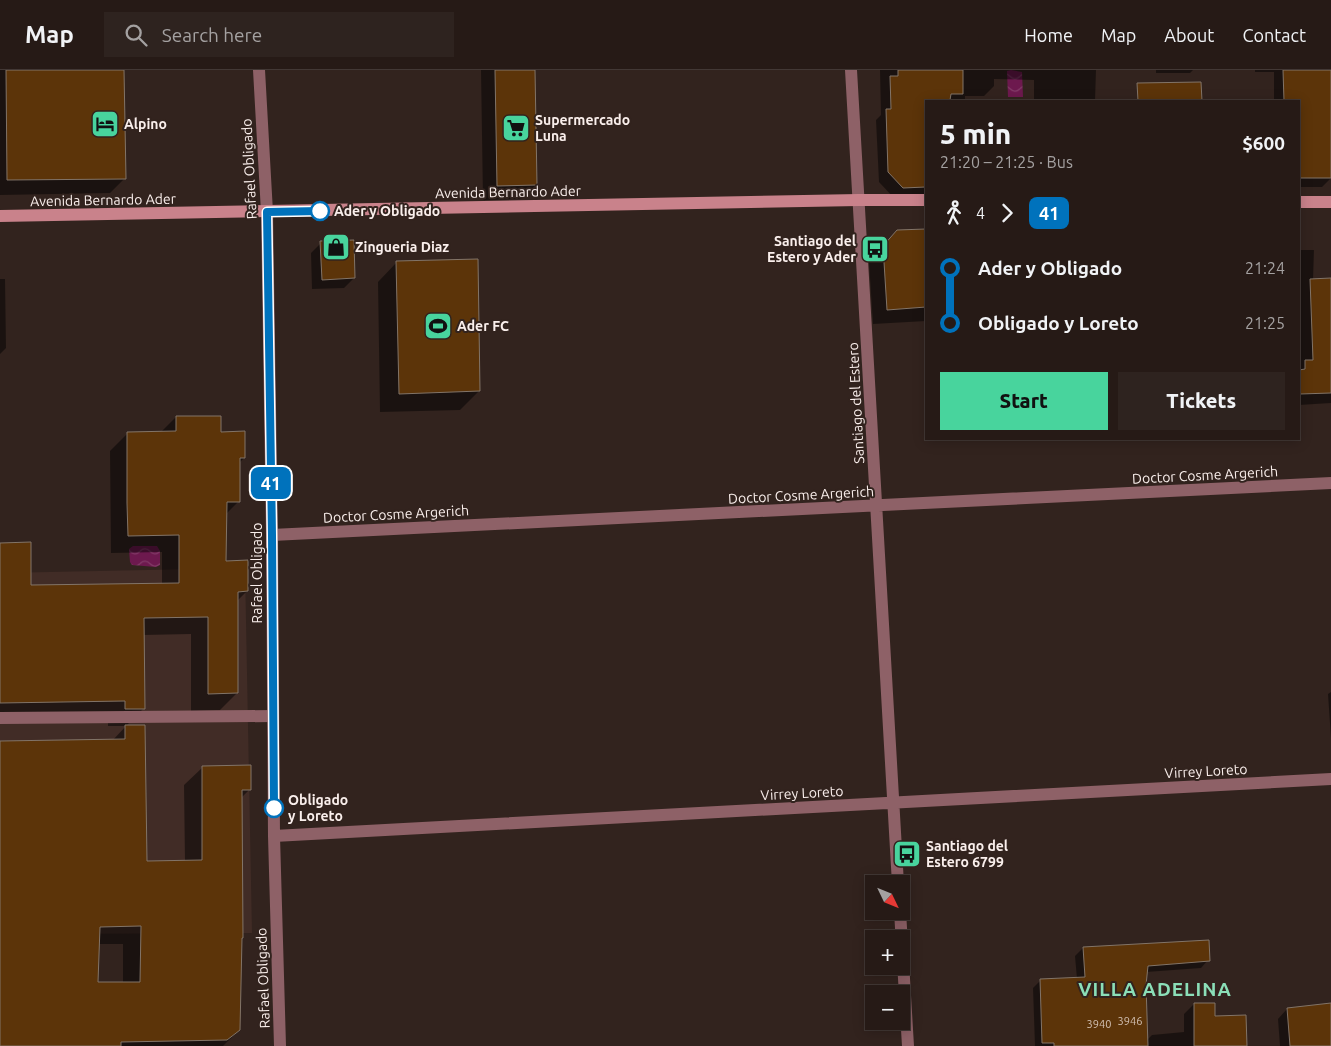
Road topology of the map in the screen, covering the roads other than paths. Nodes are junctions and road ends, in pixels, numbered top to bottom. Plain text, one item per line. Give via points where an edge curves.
1 (259, 70) edge
2 (851, 70) edge
3 (859, 200) junction
4 (925, 200) edge
5 (1300, 202) edge
6 (1331, 202) edge
7 (267, 212) junction
8 (0, 216) edge
9 (1331, 484) edge
10 (877, 506) junction
11 (272, 535) junction
12 (273, 716) junction
13 (0, 718) edge
14 (1331, 779) edge
15 (893, 803) junction
16 (274, 836) junction
17 (897, 875) edge
18 (901, 920) edge
19 (280, 1046) edge
20 (908, 1046) edge

1 - 7 street, Rafael Obligado
2 - 3 street, Santiago del Estero
3 - 4 main road, Avenida Bernardo Ader
3 - 7 main road, Avenida Bernardo Ader
3 - 10 street, Santiago del Estero
5 - 6 main road
7 - 8 main road, Avenida Bernardo Ader
7 - 11 street, Rafael Obligado
9 - 10 street, Doctor Cosme Argerich
10 - 11 street, Doctor Cosme Argerich
10 - 15 street, Santiago del Estero
11 - 12 street, Rafael Obligado
12 - 13 street
12 - 16 street, Rafael Obligado
14 - 15 street, Virrey Loreto
15 - 16 street, Virrey Loreto
15 - 17 street, Santiago del Estero
16 - 19 street, Rafael Obligado
18 - 20 street

